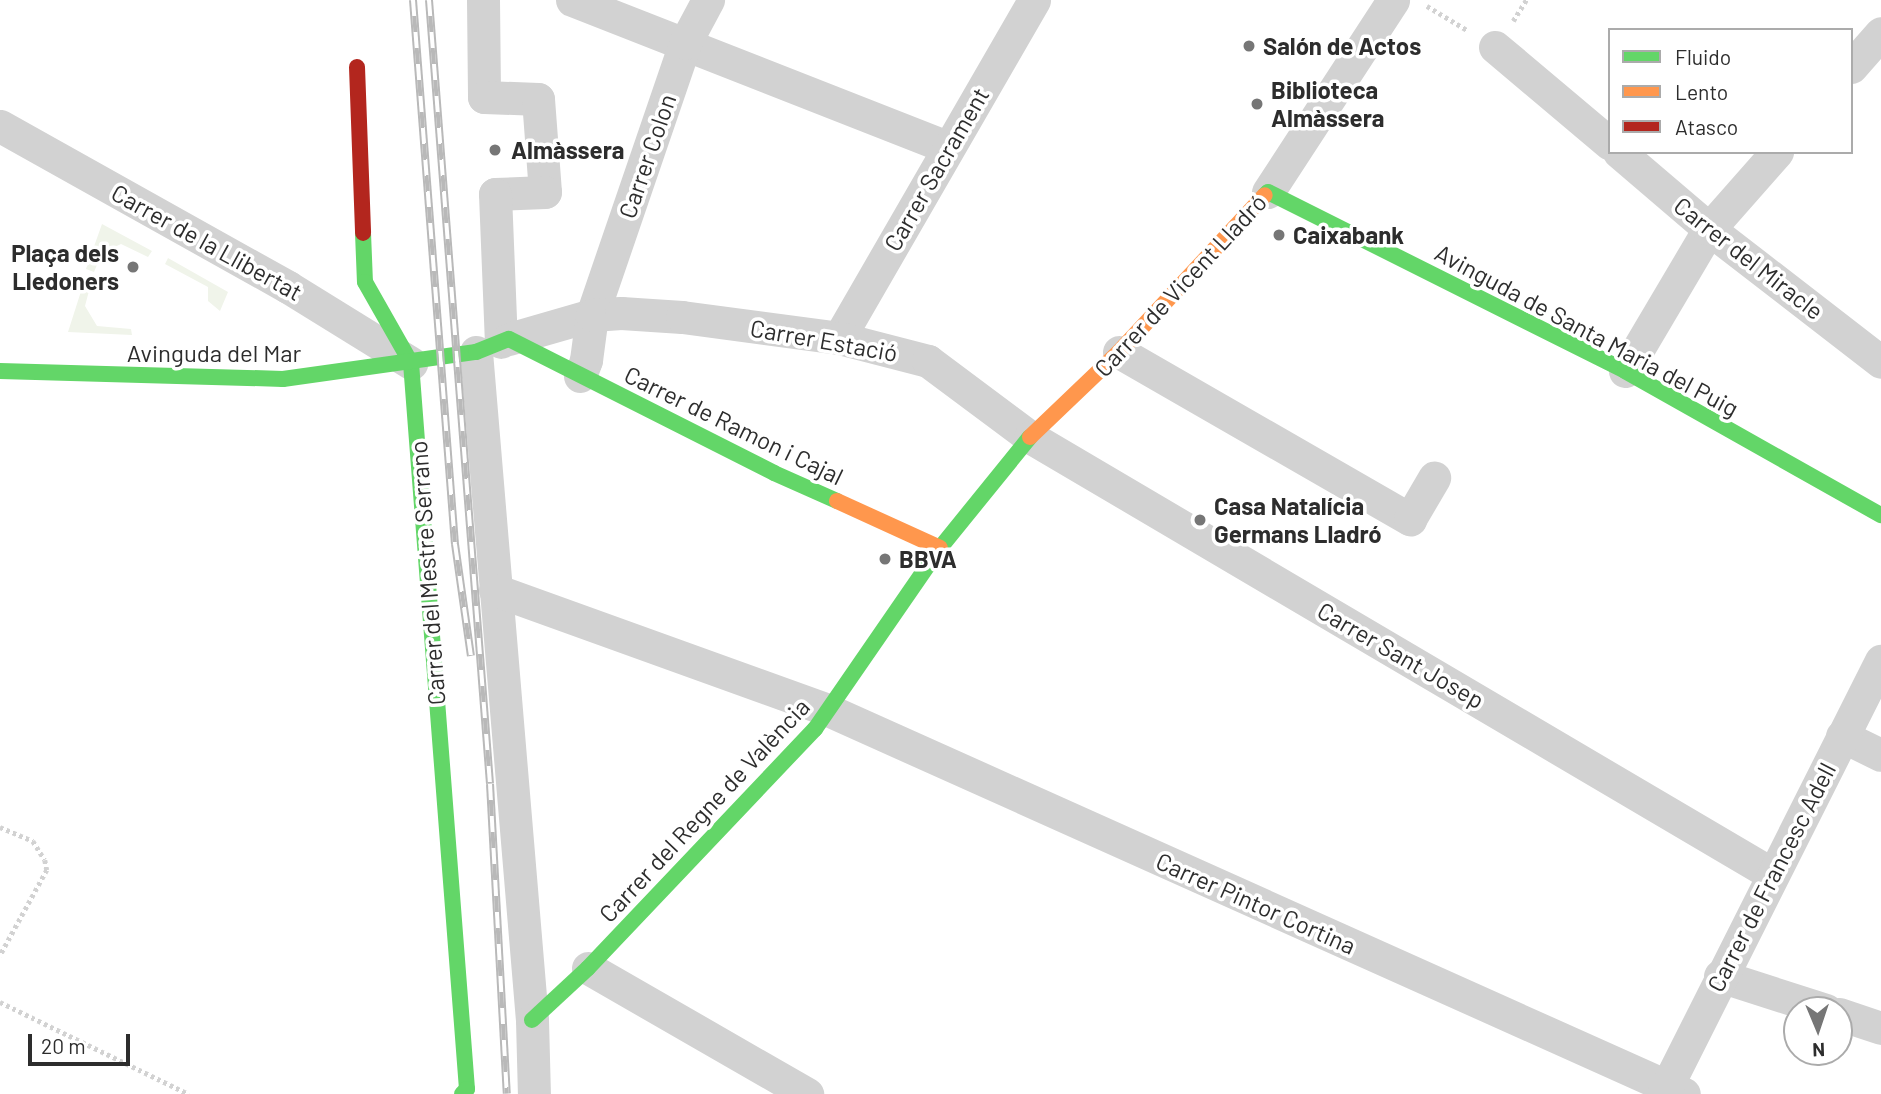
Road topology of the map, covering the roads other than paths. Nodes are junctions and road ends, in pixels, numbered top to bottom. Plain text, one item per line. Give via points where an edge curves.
1 (482, 0) edge
2 (572, 0) edge
3 (708, 0) edge
4 (1034, 0) edge
5 (1393, 0) edge
6 (1881, 33) edge
7 (685, 43) junction
8 (1495, 47) dead end
9 (1853, 65) edge
10 (357, 67) dead end
11 (0, 126) edge
12 (1608, 142) edge
13 (947, 146) junction
14 (1621, 154) edge
15 (1775, 154) edge
16 (1268, 192) junction
17 (1709, 229) junction
18 (592, 315) junction
19 (839, 338) junction
20 (495, 344) junction
21 (1119, 352) junction
22 (1881, 362) edge
23 (411, 363) junction
24 (1625, 371) junction
25 (0, 372) edge
26 (580, 376) junction
27 (1030, 437) junction
28 (1434, 478) dead end
29 (1881, 515) edge
30 (940, 548) junction
31 (495, 590) junction
32 (1881, 661) edge
33 (828, 710) junction
34 (1842, 736) junction
35 (1881, 755) edge
36 (1772, 874) junction
37 (588, 968) junction
38 (1720, 976) junction
39 (1783, 996) edge
40 (1853, 1019) edge
41 (531, 1020) junction
42 (1881, 1028) edge
43 (465, 1091) edge
44 (1671, 1092) edge
45 (534, 1094) edge
46 (807, 1094) edge

1 - 20 street via 484,97 538,99 545,192 495,194
2 - 7 street
3 - 7 street, Carrer Colon
4 - 13 street, Carrer Sacrament
5 - 16 street, Carrer de Vicent Lladró
6 - 9 street
7 - 13 street
7 - 18 street, Carrer Colon
8 - 12 street
10 - 23 street, Carrer del Mestre Serrano via 365,282
11 - 23 street, Carrer de la Llibertat via 288,287
13 - 19 street, Carrer Sacrament
14 - 17 street, Carrer del Miracle
15 - 17 street
16 - 21 street, Carrer de Vicent Lladró
16 - 24 street, Avinguda de Santa Maria del Puig
17 - 22 street, Carrer del Miracle
17 - 24 street
18 - 19 street, Carrer Estació via 682,317
18 - 20 street
18 - 26 street, Carrer Colon
19 - 27 street, Carrer Estació via 928,361
20 - 23 street, Avinguda del Mar
20 - 26 street, Carrer de Ramon i Cajal
20 - 31 street
21 - 27 street, Carrer de Vicent Lladró
21 - 28 street via 1410,519
23 - 25 street, Avinguda del Mar via 283,379
23 - 43 street, Carrer del Mestre Serrano
24 - 29 street, Avinguda de Santa Maria del Puig
26 - 30 street, Carrer de Ramon i Cajal via 774,473
27 - 30 street, Carrer de Vicent Lladró
27 - 36 street, Carrer Sant Josep
30 - 33 street, Carrer del Regne de València
31 - 33 street, Carrer Pintor Cortina
31 - 41 street
32 - 34 street, Carrer de Francesc Adell
33 - 37 street, Carrer del Regne de València
33 - 44 street, Carrer Pintor Cortina
34 - 35 street
34 - 36 street, Carrer de Francesc Adell
36 - 38 street, Carrer de Francesc Adell
37 - 41 street, Carrer del Regne de València
37 - 46 street
38 - 39 street
38 - 44 street, Carrer de Francesc Adell
40 - 42 street
41 - 45 street

